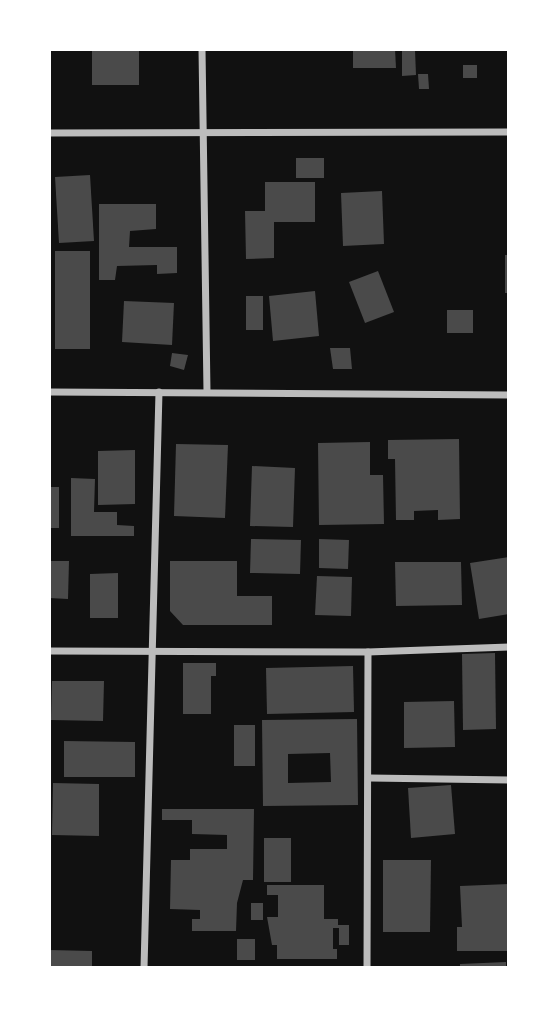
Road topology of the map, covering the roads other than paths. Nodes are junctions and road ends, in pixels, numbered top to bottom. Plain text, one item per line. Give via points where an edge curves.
1 (202, 49) edge
2 (509, 132) edge
3 (49, 133) edge
4 (203, 133) junction
5 (49, 392) edge
6 (159, 393) junction
7 (207, 393) junction
8 (509, 395) edge
9 (509, 647) edge
10 (49, 652) edge
11 (368, 652) junction
12 (152, 653) junction
13 (370, 778) junction
14 (509, 780) edge
15 (145, 968) edge
16 (367, 968) edge

1 - 4 street
2 - 4 street
3 - 4 street
4 - 7 street
5 - 6 street
6 - 7 street
6 - 12 street
7 - 8 street
9 - 11 street
10 - 12 street
11 - 12 street
11 - 13 street
12 - 15 street
13 - 14 street
13 - 16 street

